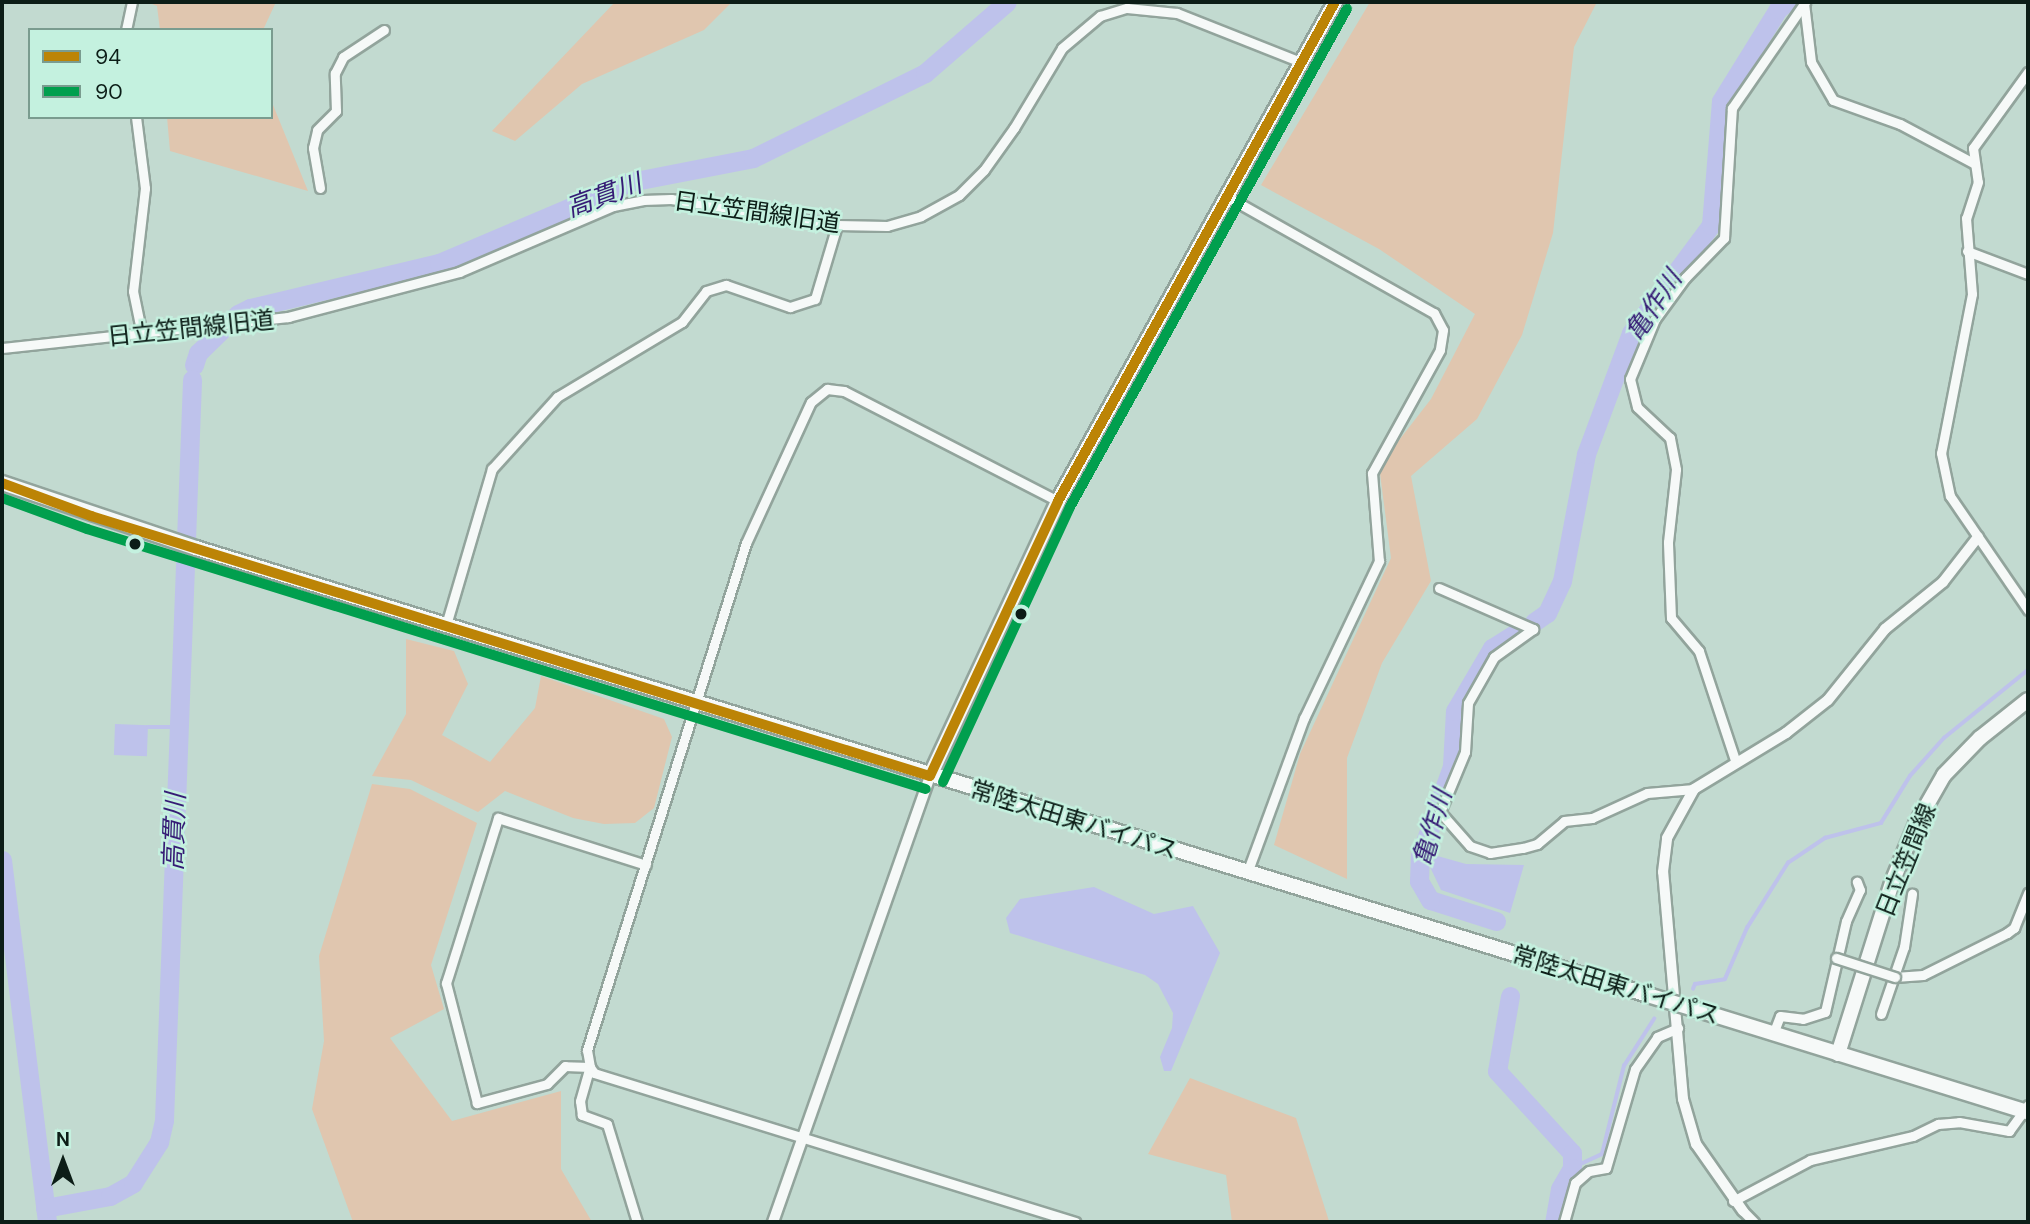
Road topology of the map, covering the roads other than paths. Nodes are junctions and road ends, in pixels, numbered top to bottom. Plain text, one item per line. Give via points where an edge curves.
1 (132, 2) edge
2 (1335, 2) edge
3 (1804, 2) edge
4 (126, 28) edge
5 (384, 30) dead end
6 (1301, 62) junction
7 (2028, 72) edge
8 (136, 119) edge
9 (1973, 163) junction
10 (320, 188) dead end
11 (1226, 196) junction
12 (837, 225) junction
13 (1967, 251) junction
14 (2028, 274) edge
15 (142, 335) junction
16 (2, 348) edge
17 (2, 483) edge
18 (1058, 501) junction
19 (1978, 537) junction
20 (1439, 588) dead end
21 (2028, 610) edge
22 (446, 625) junction
23 (2028, 701) edge
24 (696, 704) junction
25 (1735, 760) junction
26 (930, 776) junction
27 (1694, 789) junction
28 (646, 865) junction
29 (1247, 873) junction
30 (1857, 882) dead end
31 (2028, 893) edge
32 (1912, 894) dead end
33 (1836, 958) junction
34 (1895, 977) junction
35 (1881, 1014) dead end
36 (1678, 1028) junction
37 (1773, 1034) junction
38 (1838, 1054) junction
39 (590, 1067) junction
40 (2027, 1109) edge
41 (803, 1137) junction
42 (1733, 1200) junction
43 (1743, 1211) joint
44 (637, 1222) edge
45 (773, 1222) edge
46 (1075, 1222) edge
47 (1564, 1222) edge
48 (1754, 1222) edge

1 - 4 street
2 - 6 main road
3 - 9 street via 1811,62 1833,100 1900,124
3 - 25 street via 1732,108 1724,238 1685,278 1655,319 1630,379 1637,407 1670,438 1674,458 1668,542 1671,618 1699,652
5 - 10 street via 343,57 335,73 335,111 317,130 313,148
6 - 11 main road
6 - 12 street, 日立笠間線旧道 via 1177,13 1127,8 1100,16 1062,48 1014,128 959,195 921,216 887,226
7 - 9 street via 1973,148
8 - 15 street via 145,188 133,291
9 - 13 street via 1978,182 1966,218
11 - 18 main road
11 - 29 street via 1434,313 1443,330 1440,349 1372,473 1379,561 1304,718
12 - 15 street, 日立笠間線旧道 via 671,199 643,200 613,206 458,272 288,317
12 - 22 street via 815,299 790,307 726,285 706,291 682,322 556,397 492,469
13 - 14 street
13 - 19 street via 1972,294 1941,461 1950,496
15 - 16 street, 日立笠間線旧道
17 - 22 main road, 常陸太田東バイパス
18 - 24 street via 844,391 818,394 750,531
18 - 26 main road
19 - 21 street
19 - 25 street via 1943,582 1885,629 1828,700 1786,733
20 - 27 street via 1533,631 1494,657 1468,703 1465,752 1440,813 1471,846 1490,853 1523,848 1537,844 1564,821 1592,818 1647,793
22 - 24 main road, 常陸太田東バイパス
23 - 38 main road, 日立笠間線 via 1980,738 1944,775 1916,824 1893,880
24 - 26 main road, 常陸太田東バイパス
24 - 28 street
25 - 27 street
26 - 29 main road, 常陸太田東バイパス
26 - 41 street
27 - 36 street via 1673,823 1664,854
28 - 39 street via 586,1050
28 - 39 street via 498,818 446,983 477,1103 547,1084 565,1066
29 - 37 main road, 常陸太田東バイパス, bridge
30 - 33 street via 1860,890
31 - 34 street via 2014,928 2007,933 1923,975
32 - 34 street via 1911,920
33 - 34 street, bridge
33 - 37 street via 1825,1012 1803,1019 1780,1016
34 - 35 street
36 - 42 street via 1688,1124 1709,1169
36 - 47 street via 1657,1037 1635,1069 1606,1168 1589,1171 1576,1183
37 - 38 main road, 常陸太田東バイパス
38 - 40 main road, 常陸太田東バイパス
39 - 41 street via 594,1073
39 - 44 street via 580,1101 582,1115 607,1124
40 - 42 street via 2009,1132 1959,1122 1835,1152
41 - 45 street
41 - 46 street
42 - 43 street
43 - 48 street

